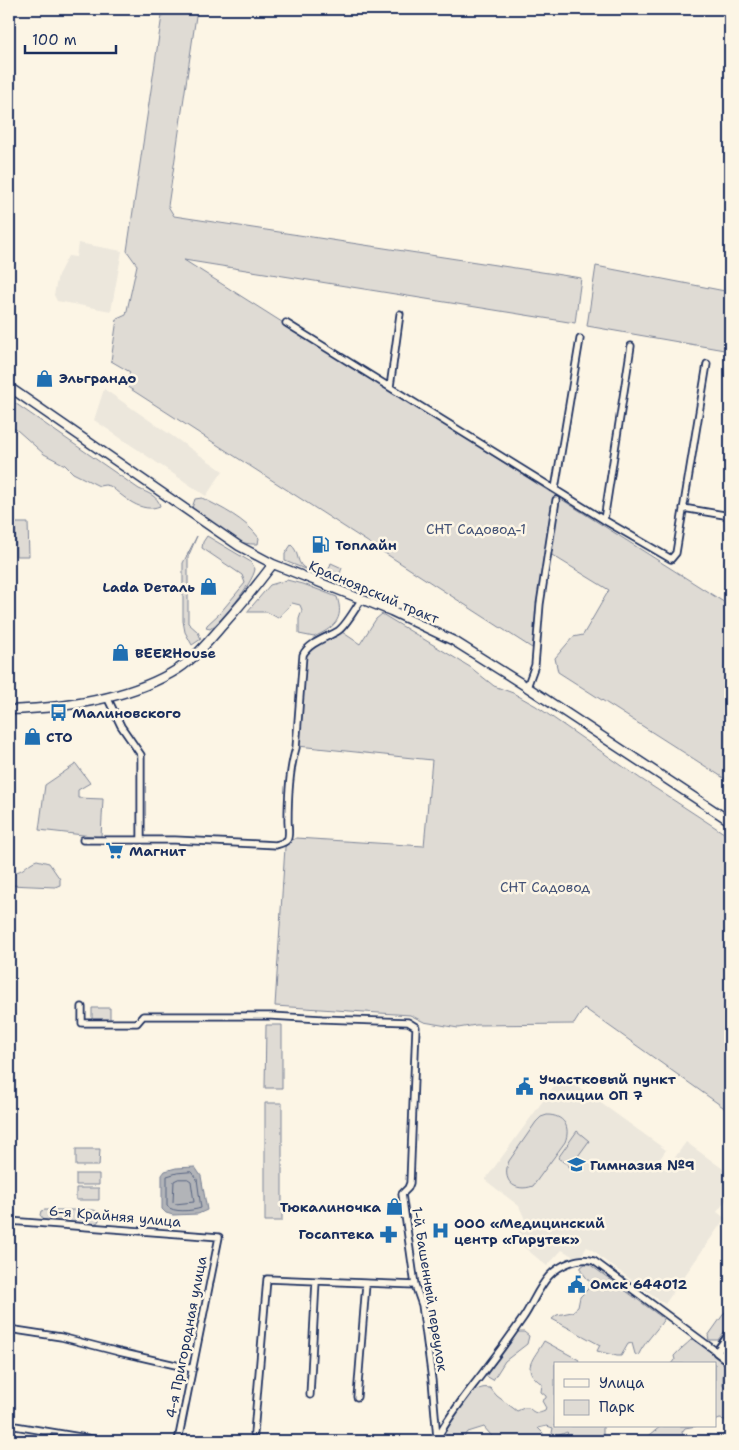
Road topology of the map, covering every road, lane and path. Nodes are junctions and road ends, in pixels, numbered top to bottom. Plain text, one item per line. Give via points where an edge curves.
1 (400, 314) dead end
2 (286, 323) dead end
3 (580, 338) dead end
4 (631, 346) dead end
5 (708, 364) dead end
6 (9, 386) edge
7 (390, 387) junction
8 (555, 489) junction
9 (556, 500) dead end
10 (683, 508) junction
11 (730, 516) edge
12 (604, 520) junction
13 (274, 564) junction
14 (362, 599) junction
15 (527, 687) junction
16 (107, 697) junction
17 (9, 710) edge
18 (730, 820) edge
19 (82, 840) dead end
20 (141, 840) junction
21 (82, 1007) dead end
22 (9, 1221) edge
23 (219, 1237) joint
24 (316, 1281) junction
25 (366, 1284) junction
26 (415, 1285) junction
27 (9, 1329) edge
28 (730, 1334) edge
29 (717, 1352) junction
30 (730, 1362) edge
31 (193, 1368) junction
32 (310, 1395) dead end
33 (356, 1397) dead end
34 (9, 1425) edge
35 (254, 1433) dead end
36 (437, 1440) edge
37 (104, 1441) edge
38 (178, 1441) edge

1 - 7 street
2 - 7 street
3 - 8 street
4 - 12 street
5 - 10 street
6 - 13 main road, Красноярский тракт via 239,546
7 - 8 street
8 - 12 street
9 - 15 street via 540,604 535,665
10 - 11 street
10 - 12 street via 676,553 671,559
13 - 14 main road, Красноярский тракт
13 - 16 main road via 197,654 158,679
14 - 15 main road, Красноярский тракт via 435,631
14 - 20 street via 340,629 322,638 303,655 296,748 291,762 287,840 276,845
15 - 18 main road, Красноярский тракт
16 - 17 main road via 57,707
16 - 20 street via 121,726 141,755
19 - 20 street
21 - 26 street, 1-й Башенный переулок via 82,1023 137,1023 143,1016 271,1016 408,1022 416,1027 410,1183 402,1194
22 - 23 street, 6-я Крайняя улица
23 - 31 street, 4-я Пригородная улица
24 - 25 street
24 - 32 street
24 - 35 street via 267,1279
25 - 26 street
25 - 33 street
26 - 36 street, 1-й Башенный переулок via 422,1305
27 - 31 street via 61,1337
28 - 29 street
29 - 30 street
29 - 36 street via 594,1261 588,1258 576,1261 550,1275
31 - 38 street, 4-я Пригородная улица
34 - 37 street

